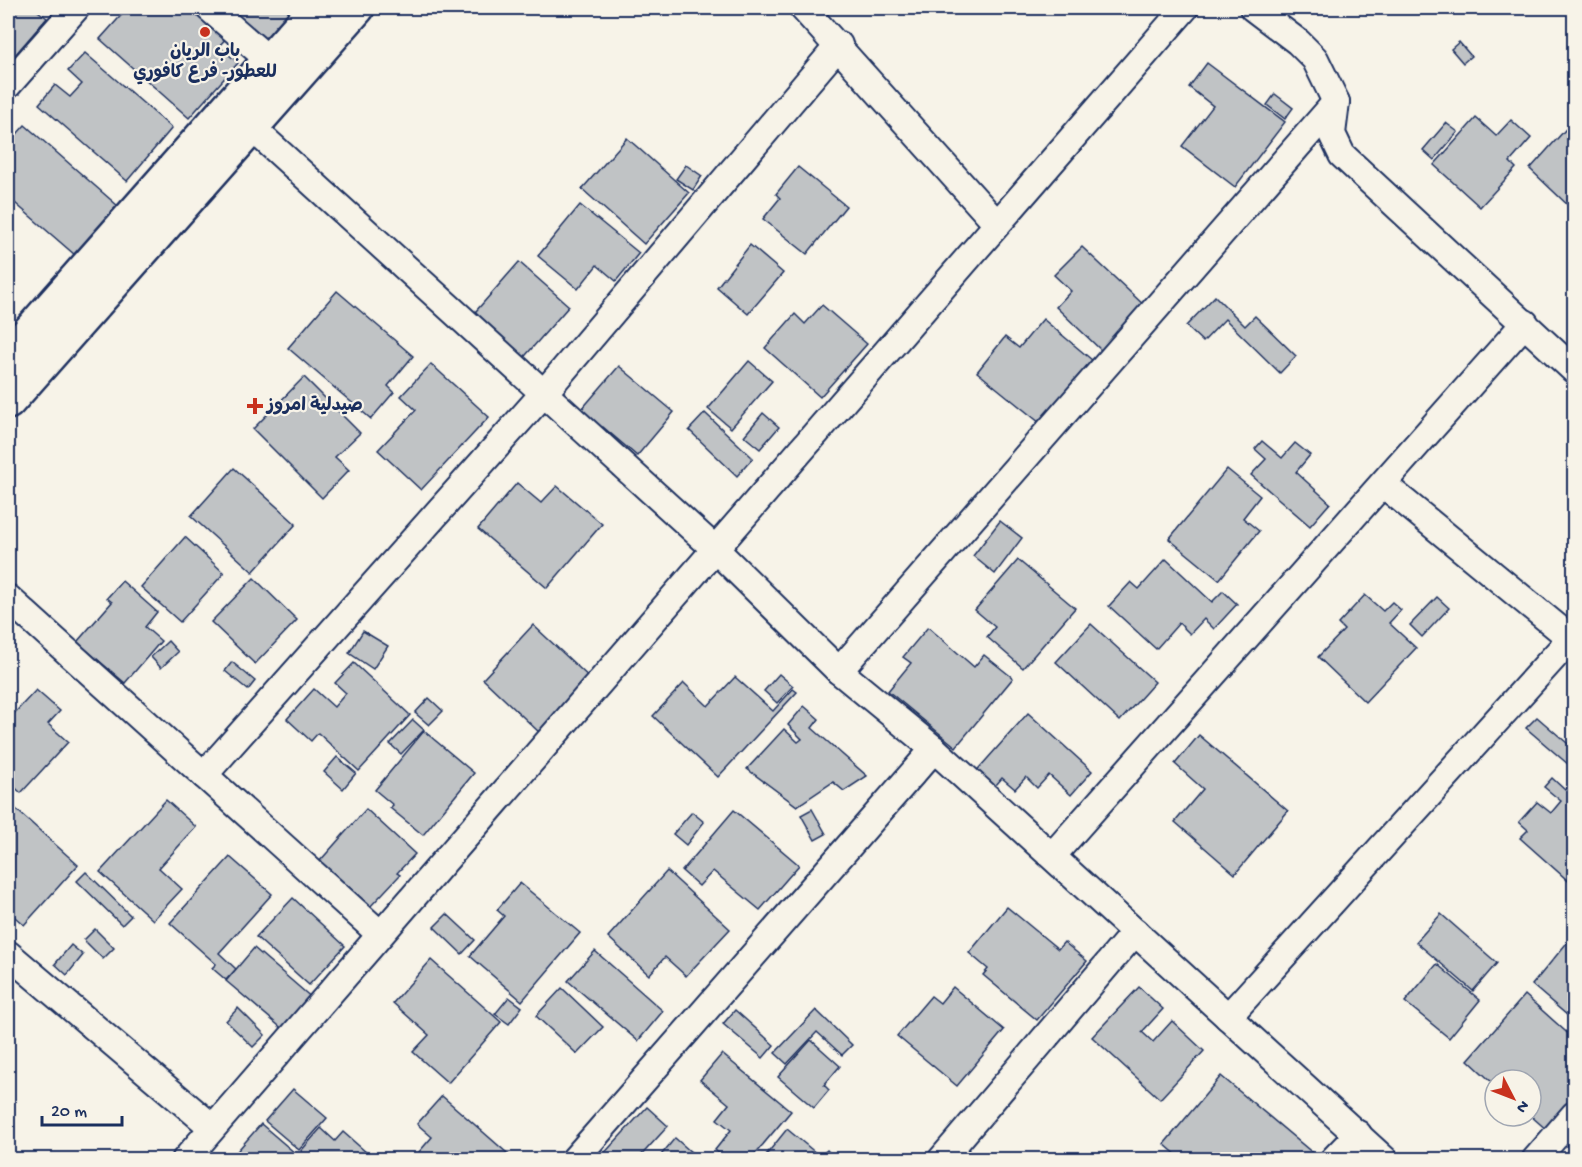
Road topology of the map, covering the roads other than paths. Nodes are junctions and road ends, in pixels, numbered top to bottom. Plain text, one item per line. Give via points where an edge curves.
1 (76, 8) edge
2 (209, 8) edge
3 (316, 8) edge
4 (357, 8) edge
5 (803, 8) edge
6 (1185, 8) edge
7 (1253, 8) edge
8 (839, 45) junction
9 (269, 60) junction
10 (8, 85) edge
11 (1336, 102) junction
12 (240, 118) junction
13 (997, 224) junction
14 (1525, 323) junction
15 (8, 356) edge
16 (1575, 370) edge
17 (544, 393) junction
18 (8, 402) edge
19 (1383, 484) junction
20 (715, 549) junction
21 (8, 598) edge
22 (1574, 638) edge
23 (839, 671) junction
24 (934, 749) junction
25 (204, 775) junction
26 (1052, 856) junction
27 (1135, 932) junction
28 (380, 934) junction
29 (8, 954) edge
30 (1228, 1017) junction
31 (1575, 1115) edge
32 (212, 1127) junction
33 (1358, 1134) junction
34 (952, 1155) edge
35 (184, 1160) edge
36 (574, 1160) edge
37 (1333, 1160) edge
38 (1385, 1160) edge
39 (1535, 1160) edge

1 - 10 street
2 - 9 street
3 - 9 street
4 - 12 street
5 - 8 street
6 - 13 street
7 - 11 street via 1315,59
8 - 13 street
8 - 17 street
9 - 12 street
11 - 14 street via 1332,134 1342,156
11 - 23 street
12 - 15 street
12 - 17 street
12 - 18 street
13 - 20 street
14 - 16 street
14 - 19 street
17 - 20 street
17 - 25 street
19 - 22 street
19 - 26 street
20 - 23 street
20 - 28 street
21 - 25 street
22 - 30 street
23 - 24 street
24 - 26 street
24 - 36 street
25 - 28 street
26 - 27 street
27 - 30 street
27 - 34 street
28 - 32 street
29 - 32 street
30 - 33 street
31 - 39 street
32 - 35 street
33 - 37 street
33 - 38 street

